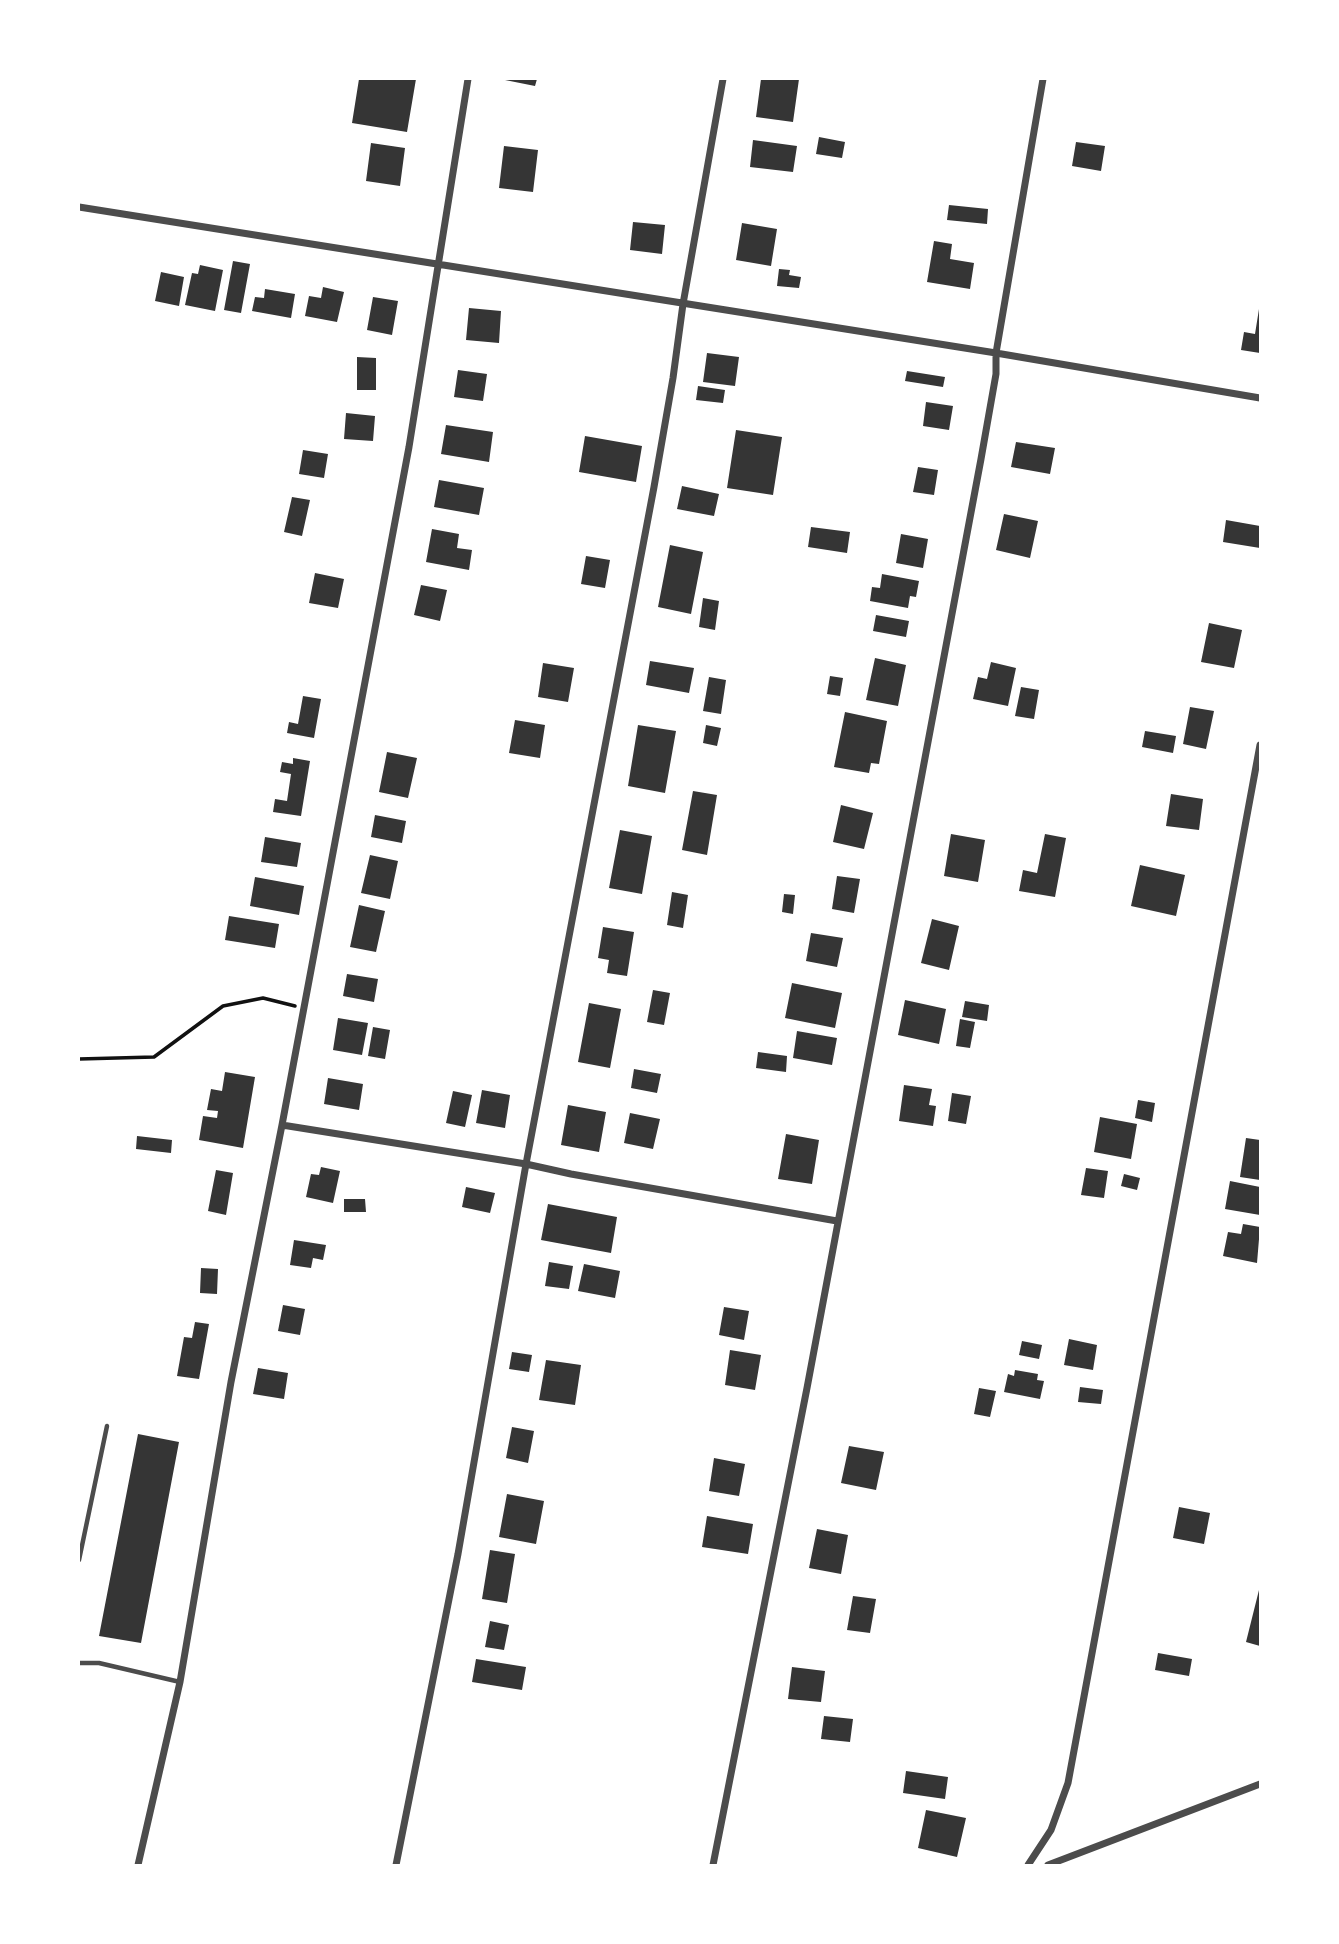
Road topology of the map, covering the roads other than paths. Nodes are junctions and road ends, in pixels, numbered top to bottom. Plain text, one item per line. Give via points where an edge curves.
1 (468, 79) edge
2 (723, 79) edge
3 (1043, 79) edge
4 (79, 207) edge
5 (437, 265) junction
6 (683, 304) junction
7 (996, 353) junction
8 (1260, 398) edge
9 (1260, 745) edge
10 (282, 1125) junction
11 (526, 1164) junction
12 (836, 1221) junction
13 (107, 1426) dead end
14 (79, 1560) edge
15 (79, 1663) edge
16 (180, 1682) junction
17 (1260, 1784) edge
18 (138, 1865) edge
19 (396, 1865) edge
20 (713, 1865) edge
21 (1028, 1865) edge
22 (1048, 1865) edge

1 - 5 street
2 - 6 street
3 - 7 street
4 - 5 street
5 - 6 street
5 - 10 street via 409,447
6 - 7 street
6 - 11 street via 654,487
7 - 8 street
7 - 12 street via 981,459
9 - 21 street via 1068,1783 1051,1830
10 - 11 street
10 - 16 street via 231,1382
11 - 12 street
11 - 19 street via 458,1555
12 - 20 street
13 - 14 lane
15 - 16 lane via 99,1663
16 - 18 street
17 - 22 street

